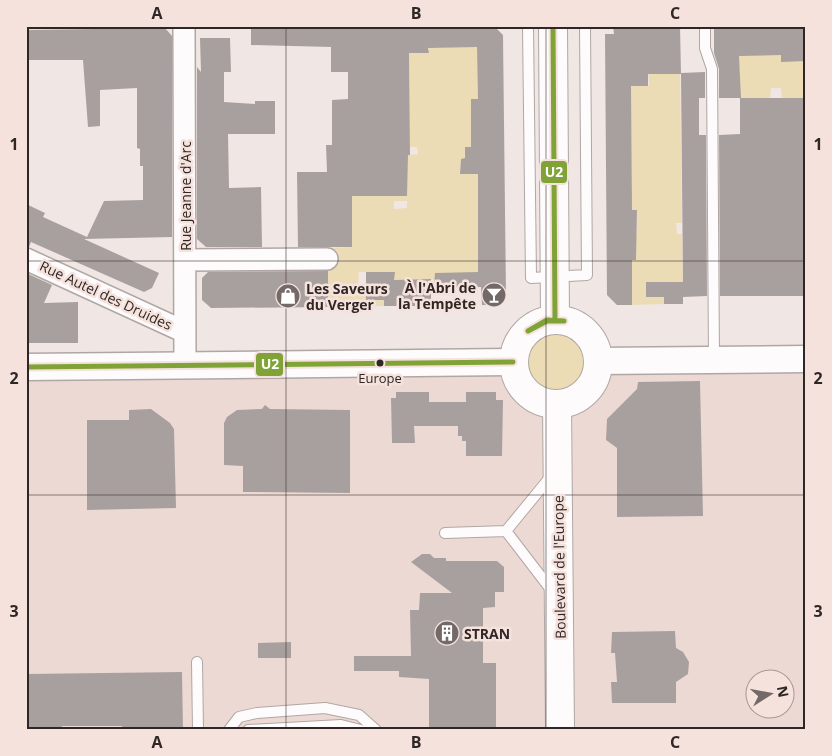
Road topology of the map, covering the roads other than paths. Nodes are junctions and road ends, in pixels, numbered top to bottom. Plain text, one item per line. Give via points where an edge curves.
1 (184, 26) edge
2 (528, 26) edge
3 (553, 26) edge
4 (585, 26) edge
5 (705, 26) edge
6 (26, 259) edge
7 (327, 259) dead end
8 (185, 260) junction
9 (555, 277) junction
10 (555, 319) junction
11 (185, 332) junction
12 (806, 359) edge
13 (598, 360) junction
14 (714, 360) junction
15 (513, 362) junction
16 (185, 366) junction
17 (26, 367) edge
18 (557, 404) junction
19 (558, 469) junction
20 (506, 531) junction
21 (445, 533) dead end
22 (559, 599) junction
23 (197, 662) dead end
24 (198, 730) edge
25 (229, 730) edge
26 (248, 730) edge
27 (361, 730) edge
28 (376, 730) edge
29 (560, 730) edge

1 - 8 street, Rue Jeanne d'Arc
2 - 9 lane via 531,278
3 - 9 main road
4 - 9 lane via 587,275
5 - 14 lane via 705,48 712,69
6 - 11 street, Rue Autel des Druides
7 - 8 street
8 - 11 street, Rue Jeanne d'Arc
9 - 10 main road
10 - 13 main road via 574,324 589,336
10 - 15 main road via 537,324 522,337 515,348
11 - 16 street, Rue Jeanne d'Arc
12 - 14 street
13 - 14 street
13 - 18 main road via 591,386 570,402
15 - 16 street
15 - 18 main road via 517,378 526,392 535,399
16 - 17 street
18 - 19 main road, Boulevard de l'Europe
19 - 20 lane
19 - 22 main road, Boulevard de l'Europe
20 - 21 lane
20 - 22 lane
22 - 29 main road, Boulevard de l'Europe
23 - 24 lane
25 - 28 lane via 239,717 326,708 359,715
26 - 27 lane via 341,725

